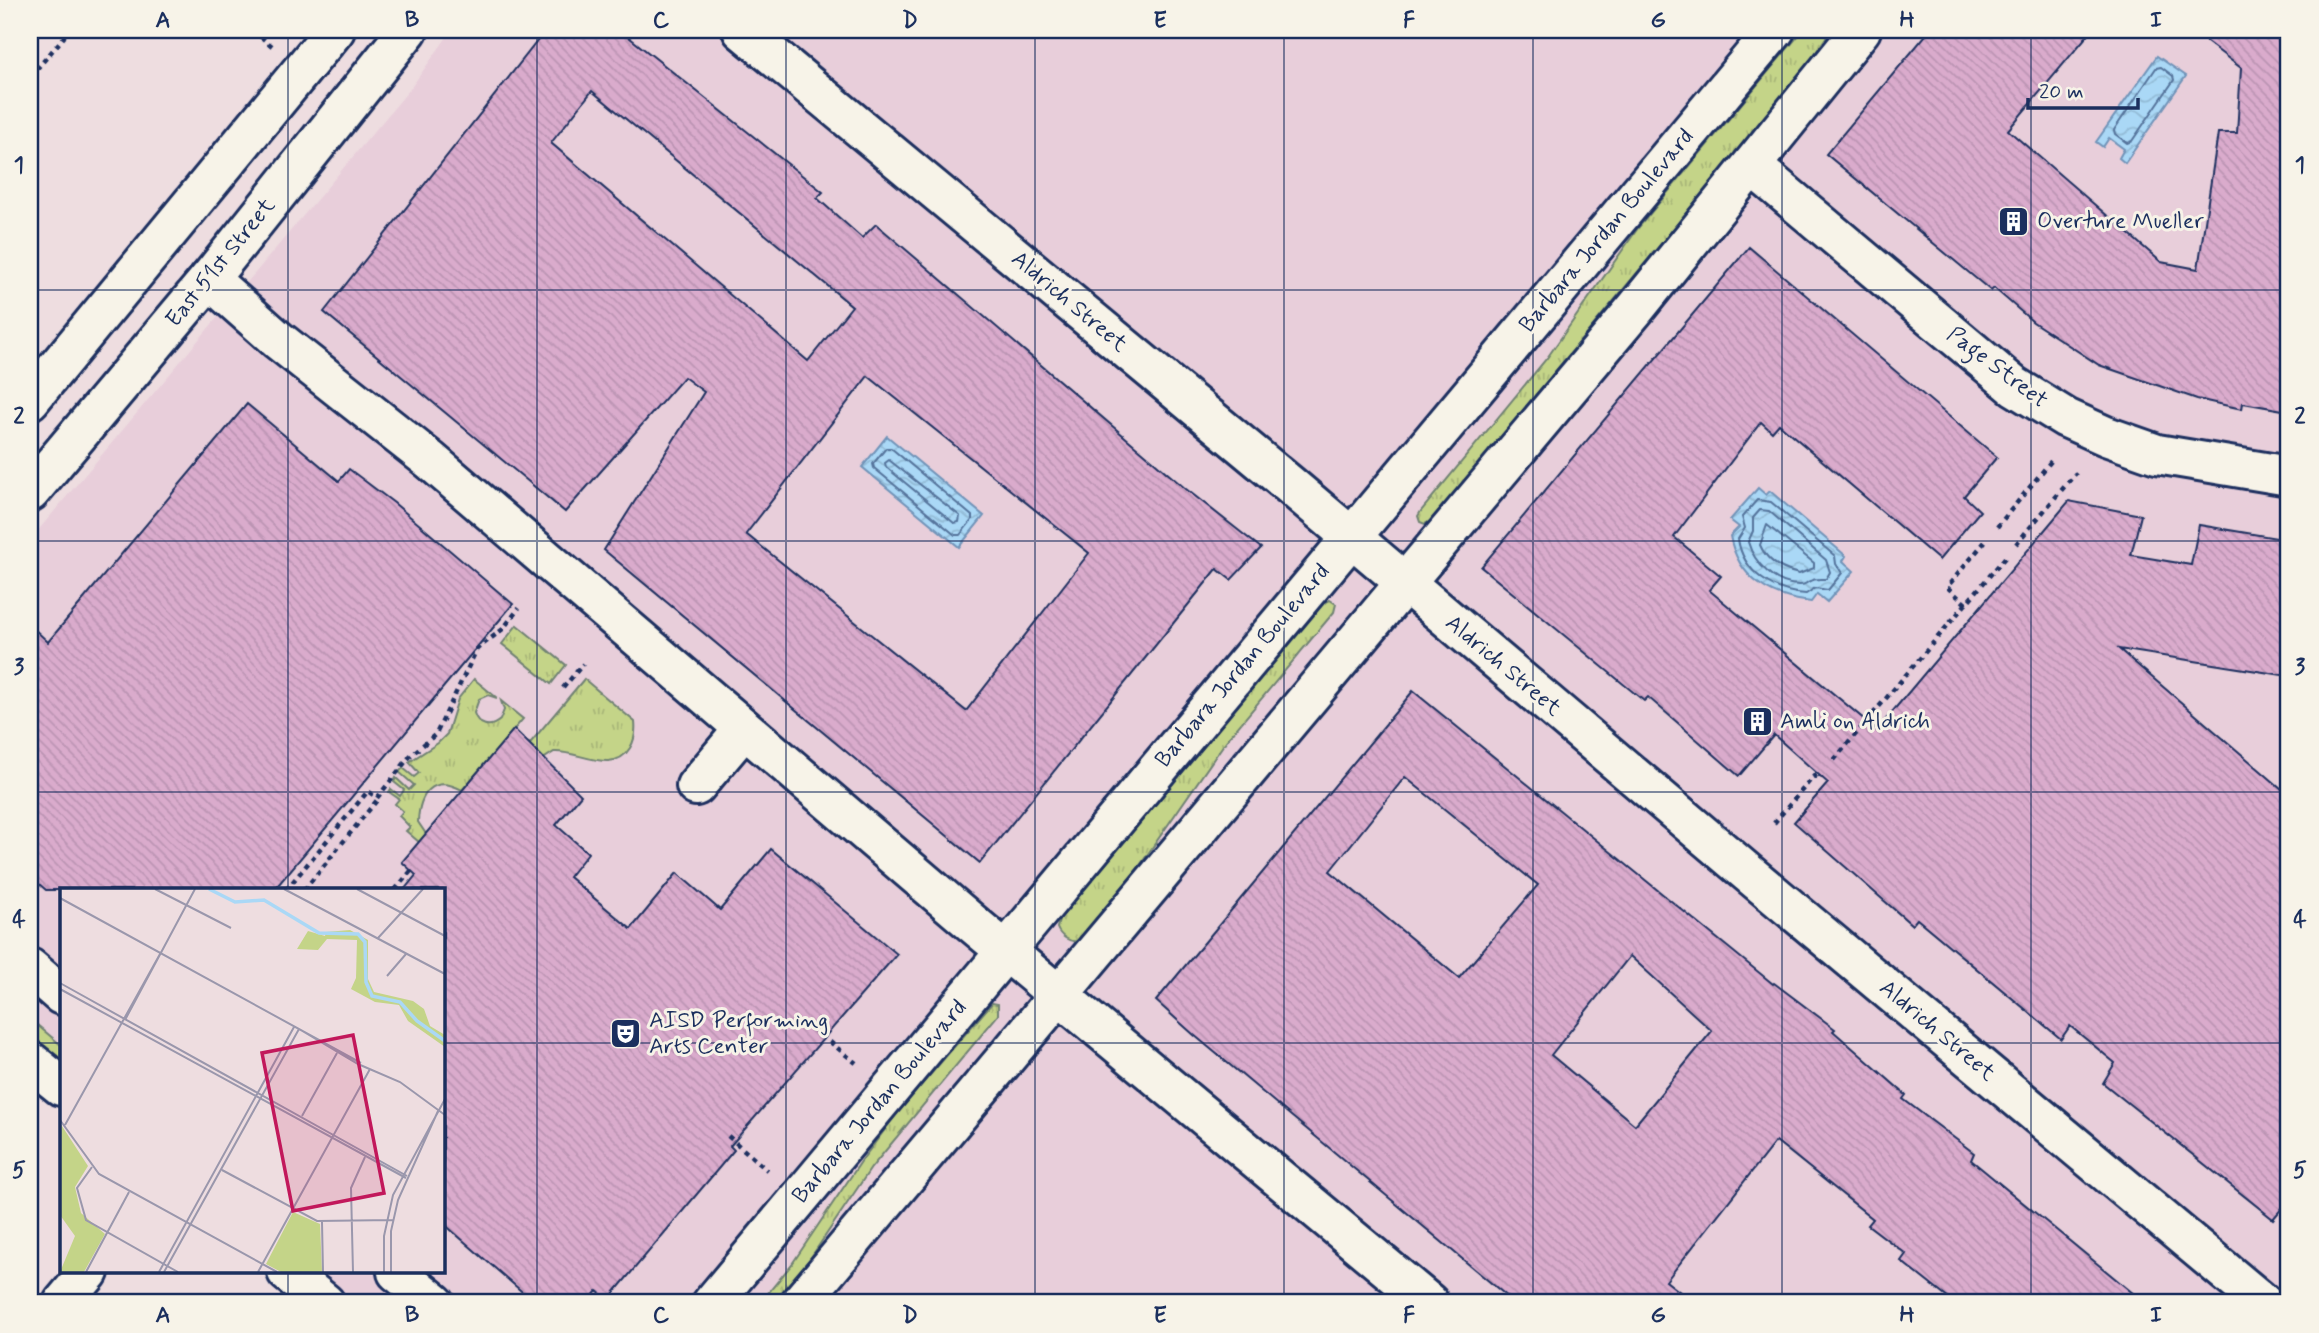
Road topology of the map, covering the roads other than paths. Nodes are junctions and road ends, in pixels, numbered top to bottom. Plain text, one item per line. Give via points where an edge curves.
1 (335, 30) edge
2 (408, 30) edge
3 (742, 30) edge
4 (1775, 30) edge
5 (1861, 30) edge
6 (1752, 166) junction
7 (209, 279) junction
8 (38, 391) edge
9 (2289, 476) edge
10 (30, 492) edge
11 (1351, 536) junction
12 (1405, 584) junction
13 (744, 729) junction
14 (696, 786) dead end
15 (1006, 950) junction
16 (30, 968) edge
17 (60, 994) edge
18 (1059, 995) junction
19 (30, 1060) edge
20 (60, 1085) edge
21 (87, 1274) edge
22 (289, 1274) edge
23 (399, 1274) edge
24 (63, 1303) edge
25 (325, 1303) edge
26 (435, 1303) edge
27 (712, 1303) edge
28 (800, 1303) edge
29 (1429, 1303) edge
30 (2263, 1303) edge

1 - 8 street
2 - 7 street, East 51st Street
3 - 11 street, Aldrich Street
4 - 11 street, Barbara Jordan Boulevard
5 - 6 street
6 - 9 street, Page Street via 2014,386 2066,418 2157,454
6 - 12 street
7 - 10 street, East 51st Street
7 - 13 street via 278,340 440,468
11 - 12 street, Aldrich Street
11 - 15 street, Barbara Jordan Boulevard
12 - 18 street
12 - 30 street, Aldrich Street
13 - 14 street
13 - 15 street
15 - 18 street
15 - 27 street, Barbara Jordan Boulevard
16 - 17 street
18 - 28 street
18 - 29 street
19 - 20 street
21 - 24 street
22 - 25 street
23 - 26 street

